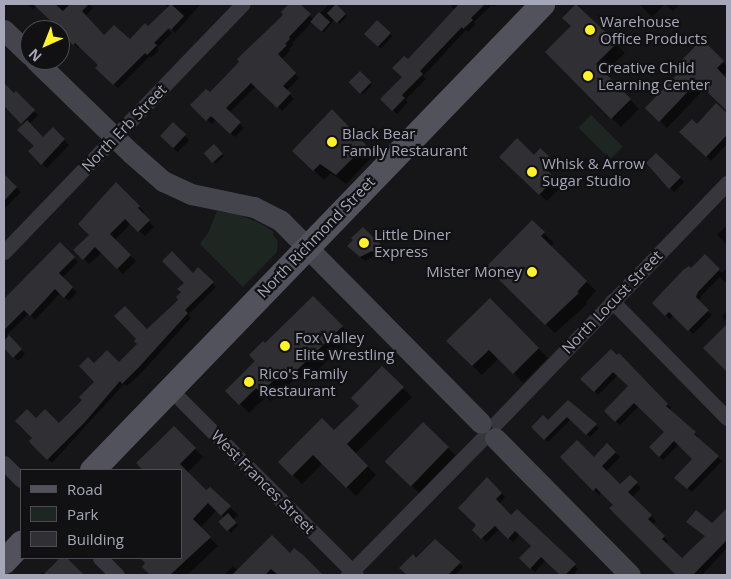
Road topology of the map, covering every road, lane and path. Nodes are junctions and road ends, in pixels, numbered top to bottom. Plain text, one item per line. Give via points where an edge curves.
1 (243, 4) edge
2 (542, 4) edge
3 (4, 30) edge
4 (20, 45) edge
5 (45, 70) edge
6 (115, 137) junction
7 (727, 183) edge
8 (307, 247) junction
9 (4, 252) edge
10 (612, 301) junction
11 (170, 389) junction
12 (727, 418) edge
13 (489, 430) junction
14 (4, 463) edge
15 (93, 469) edge
16 (20, 479) edge
17 (20, 544) edge
18 (101, 559) edge
19 (4, 561) edge
20 (352, 574) edge
21 (117, 575) edge
22 (630, 575) edge

1 - 6 street, North Erb Street
2 - 8 main road, North Richmond Street
3 - 4 street
5 - 6 street
6 - 8 street via 163,180 191,194 237,202 262,211 281,221
6 - 9 street, North Erb Street
7 - 10 street, North Locust Street
8 - 11 main road, North Richmond Street
8 - 13 street
10 - 12 street
10 - 13 street, North Locust Street
11 - 15 main road, North Richmond Street
11 - 20 street, West Frances Street
13 - 20 street, North Locust Street
13 - 22 street
14 - 16 street
17 - 19 main road
18 - 21 street

